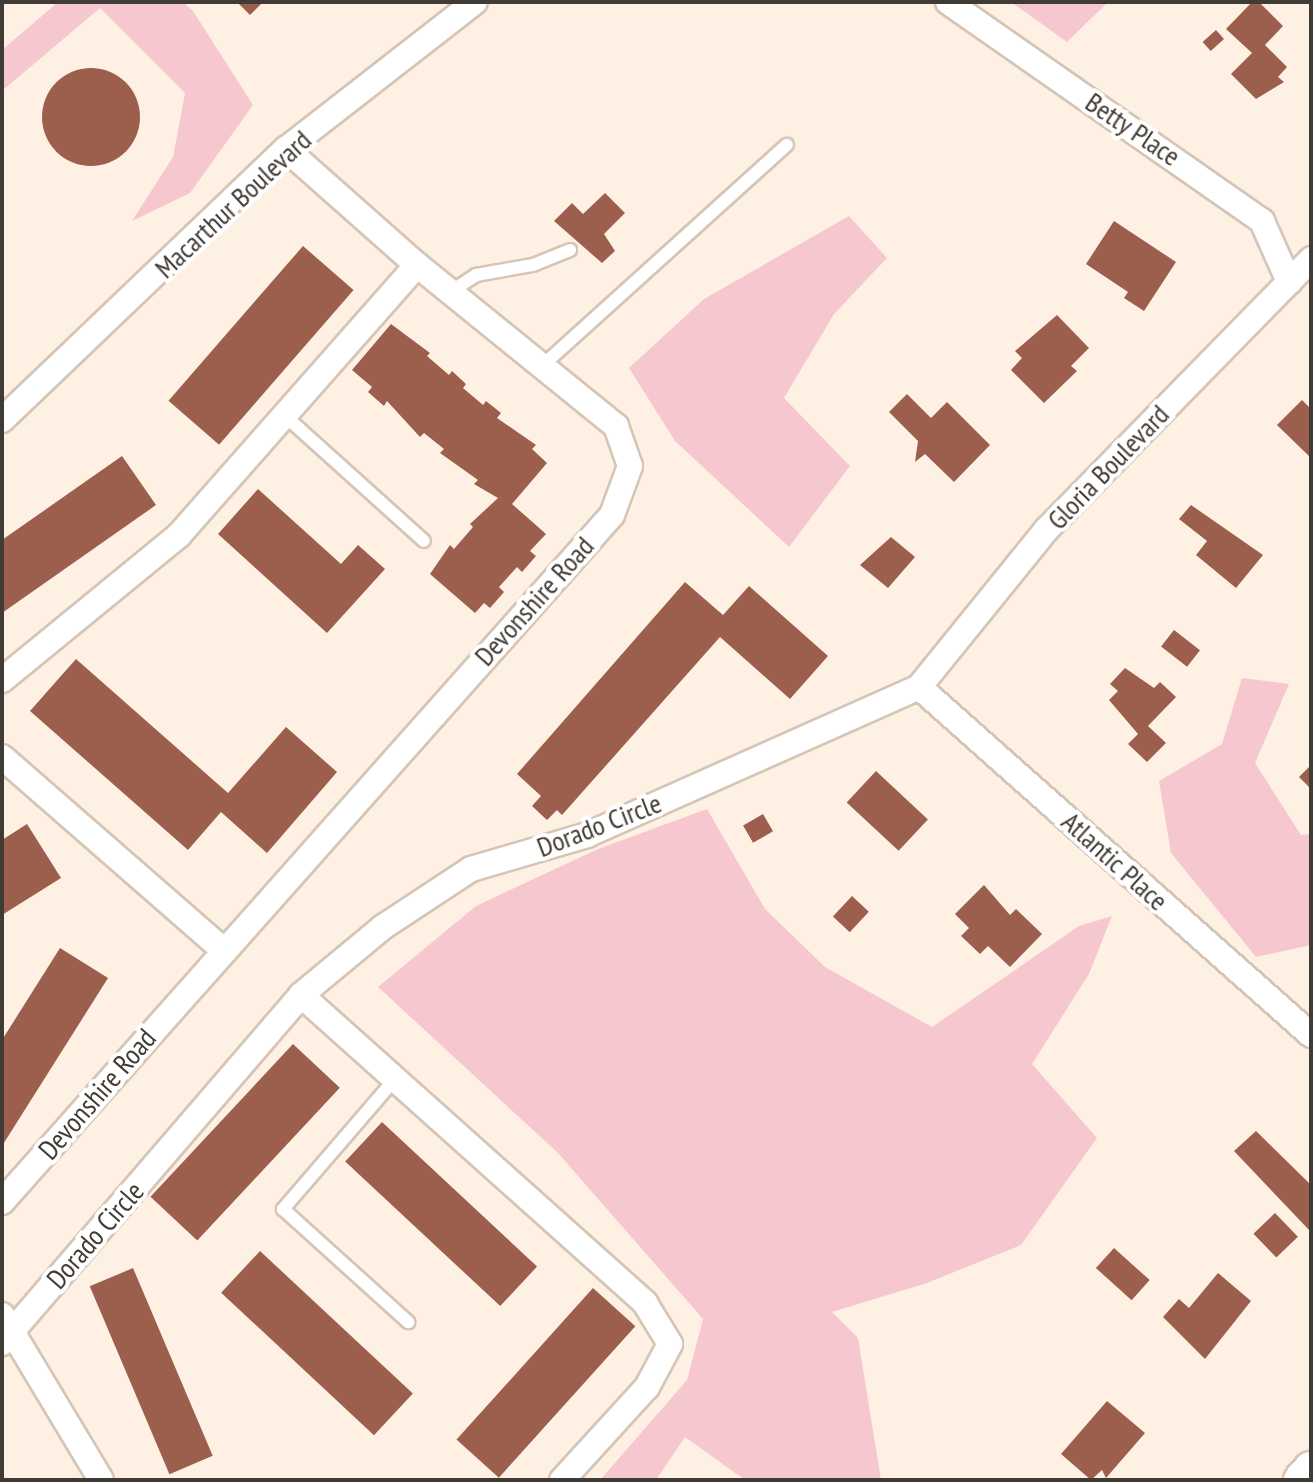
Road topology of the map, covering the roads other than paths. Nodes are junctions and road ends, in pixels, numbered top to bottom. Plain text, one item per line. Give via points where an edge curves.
1 (475, 2) edge
2 (948, 2) edge
3 (787, 145) dead end
4 (286, 149) junction
5 (570, 250) dead end
6 (1311, 259) edge
7 (417, 265) junction
8 (1289, 282) junction
9 (450, 292) junction
10 (542, 366) junction
11 (284, 415) junction
12 (2, 420) edge
13 (424, 541) dead end
14 (2, 680) edge
15 (919, 687) junction
16 (2, 757) edge
17 (223, 950) junction
18 (301, 995) junction
19 (1311, 1035) edge
20 (395, 1079) junction
21 (2, 1202) edge
22 (408, 1322) dead end
23 (6, 1329) edge
24 (1311, 1469) edge
25 (101, 1480) edge
26 (562, 1480) edge
27 (1301, 1480) edge

1 - 4 street, Macarthur Boulevard
2 - 8 street, Betty Place via 1262,221
3 - 10 lane
4 - 7 street, Devonshire Road
4 - 12 street, Macarthur Boulevard
5 - 9 lane via 533,265 476,275
6 - 8 street, Gloria Boulevard
7 - 9 street, Devonshire Road
7 - 11 street
8 - 15 street, Gloria Boulevard via 1068,506
9 - 10 street, Devonshire Road
10 - 17 street, Devonshire Road via 616,426 630,466 612,515
11 - 13 lane
11 - 14 street via 179,535
15 - 18 street, Dorado Circle via 587,835 471,869 383,927
15 - 19 street, Atlantic Place
16 - 17 street
17 - 21 street, Devonshire Road
18 - 20 street
18 - 23 street, Dorado Circle
20 - 22 lane via 283,1209
20 - 26 street via 645,1303 670,1344 647,1387
23 - 25 street, Dorado Circle
24 - 27 street

